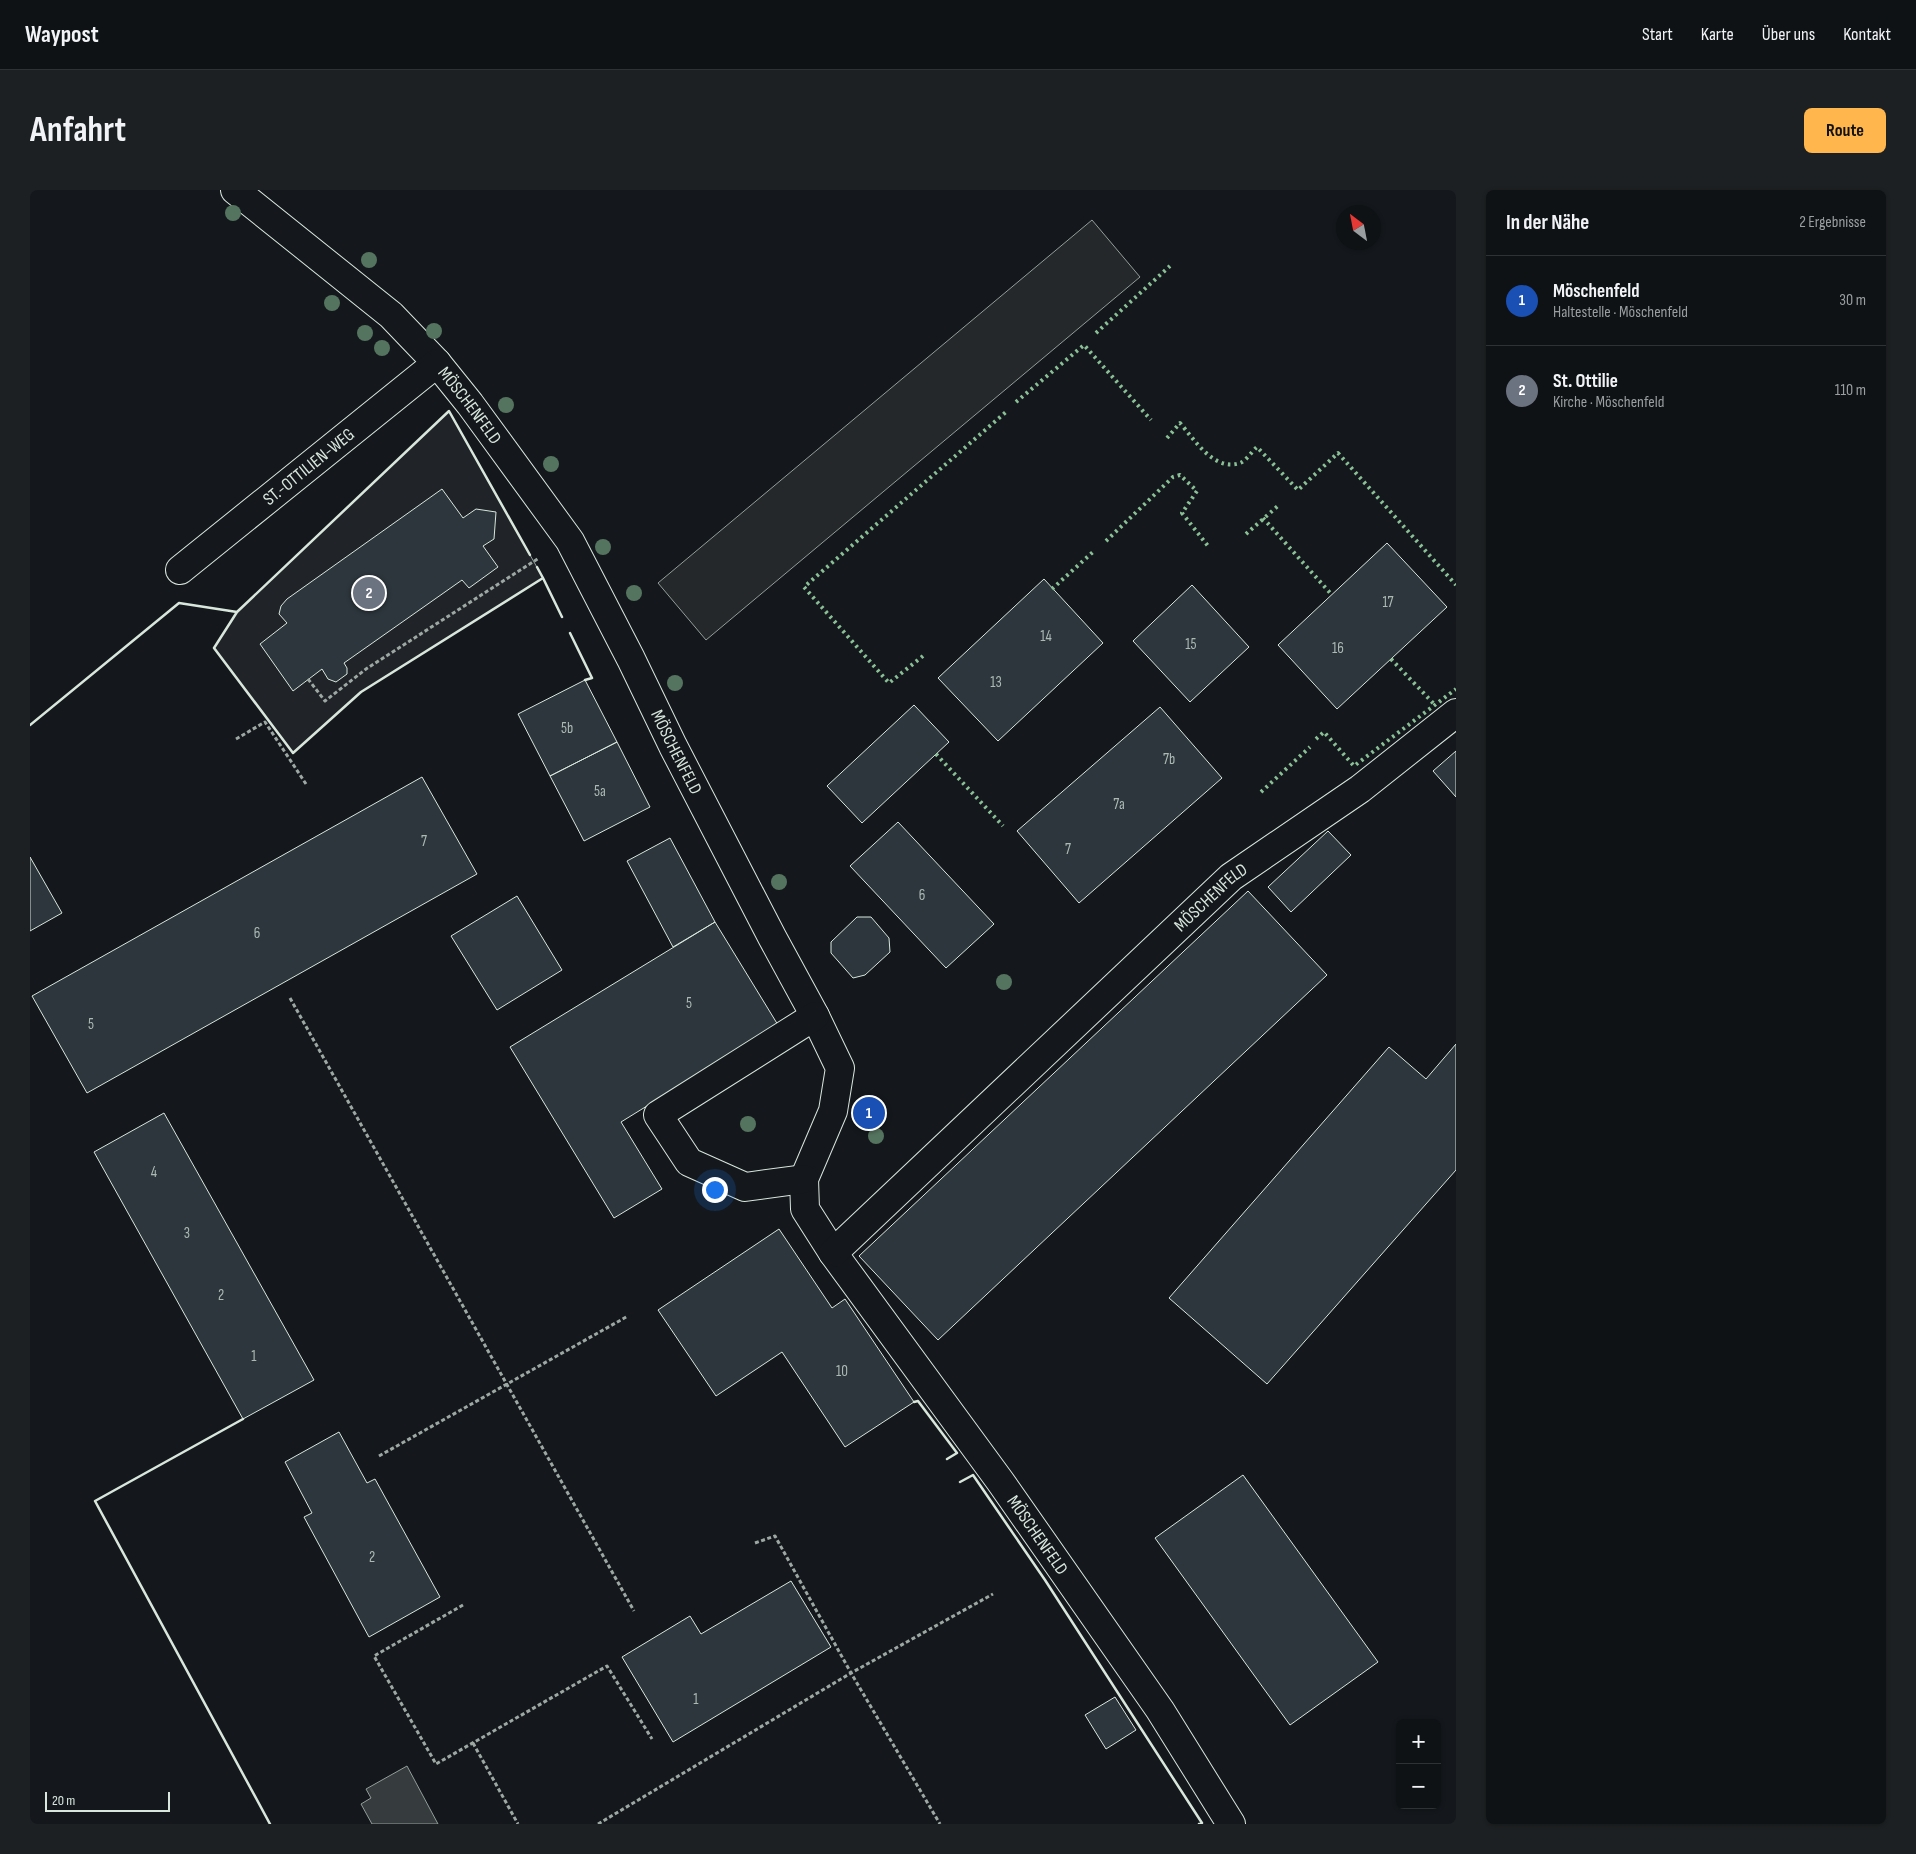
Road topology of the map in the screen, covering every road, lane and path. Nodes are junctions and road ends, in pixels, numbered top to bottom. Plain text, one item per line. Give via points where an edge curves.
1 (235, 190) edge
2 (437, 363) junction
3 (534, 561) dead end
4 (180, 570) dead end
5 (308, 679) dead end
6 (1456, 713) edge
7 (236, 739) dead end
8 (306, 784) dead end
9 (290, 998) dead end
10 (815, 1016) junction
11 (804, 1179) junction
12 (833, 1253) junction
13 (628, 1316) dead end
14 (507, 1384) junction
15 (379, 1456) dead end
16 (756, 1543) dead end
17 (993, 1594) dead end
18 (463, 1605) dead end
19 (634, 1611) dead end
20 (851, 1673) junction
21 (652, 1739) dead end
22 (474, 1743) junction
23 (518, 1824) edge
24 (598, 1824) edge
25 (940, 1824) edge
26 (1231, 1824) edge

1 - 2 street, MÖSCHENFELD via 390,314
2 - 4 street, ST.-OTTILIEN-WEG
2 - 10 street, MÖSCHENFELD via 570,541
3 - 5 path via 366,669 325,701
6 - 12 street, MÖSCHENFELD via 1360,789 1231,877
7 - 8 path via 265,722
9 - 14 path
10 - 11 street, MÖSCHENFELD via 840,1068 833,1111
10 - 11 street via 658,1115 689,1162 745,1187
11 - 12 street, MÖSCHENFELD via 805,1209
12 - 26 street, MÖSCHENFELD via 1000,1481 1155,1702
13 - 14 path
14 - 15 path
14 - 19 path
16 - 20 path via 775,1536
17 - 20 path
18 - 22 path via 374,1656 436,1764
20 - 24 path
20 - 25 path
21 - 22 path via 607,1666
22 - 23 path

